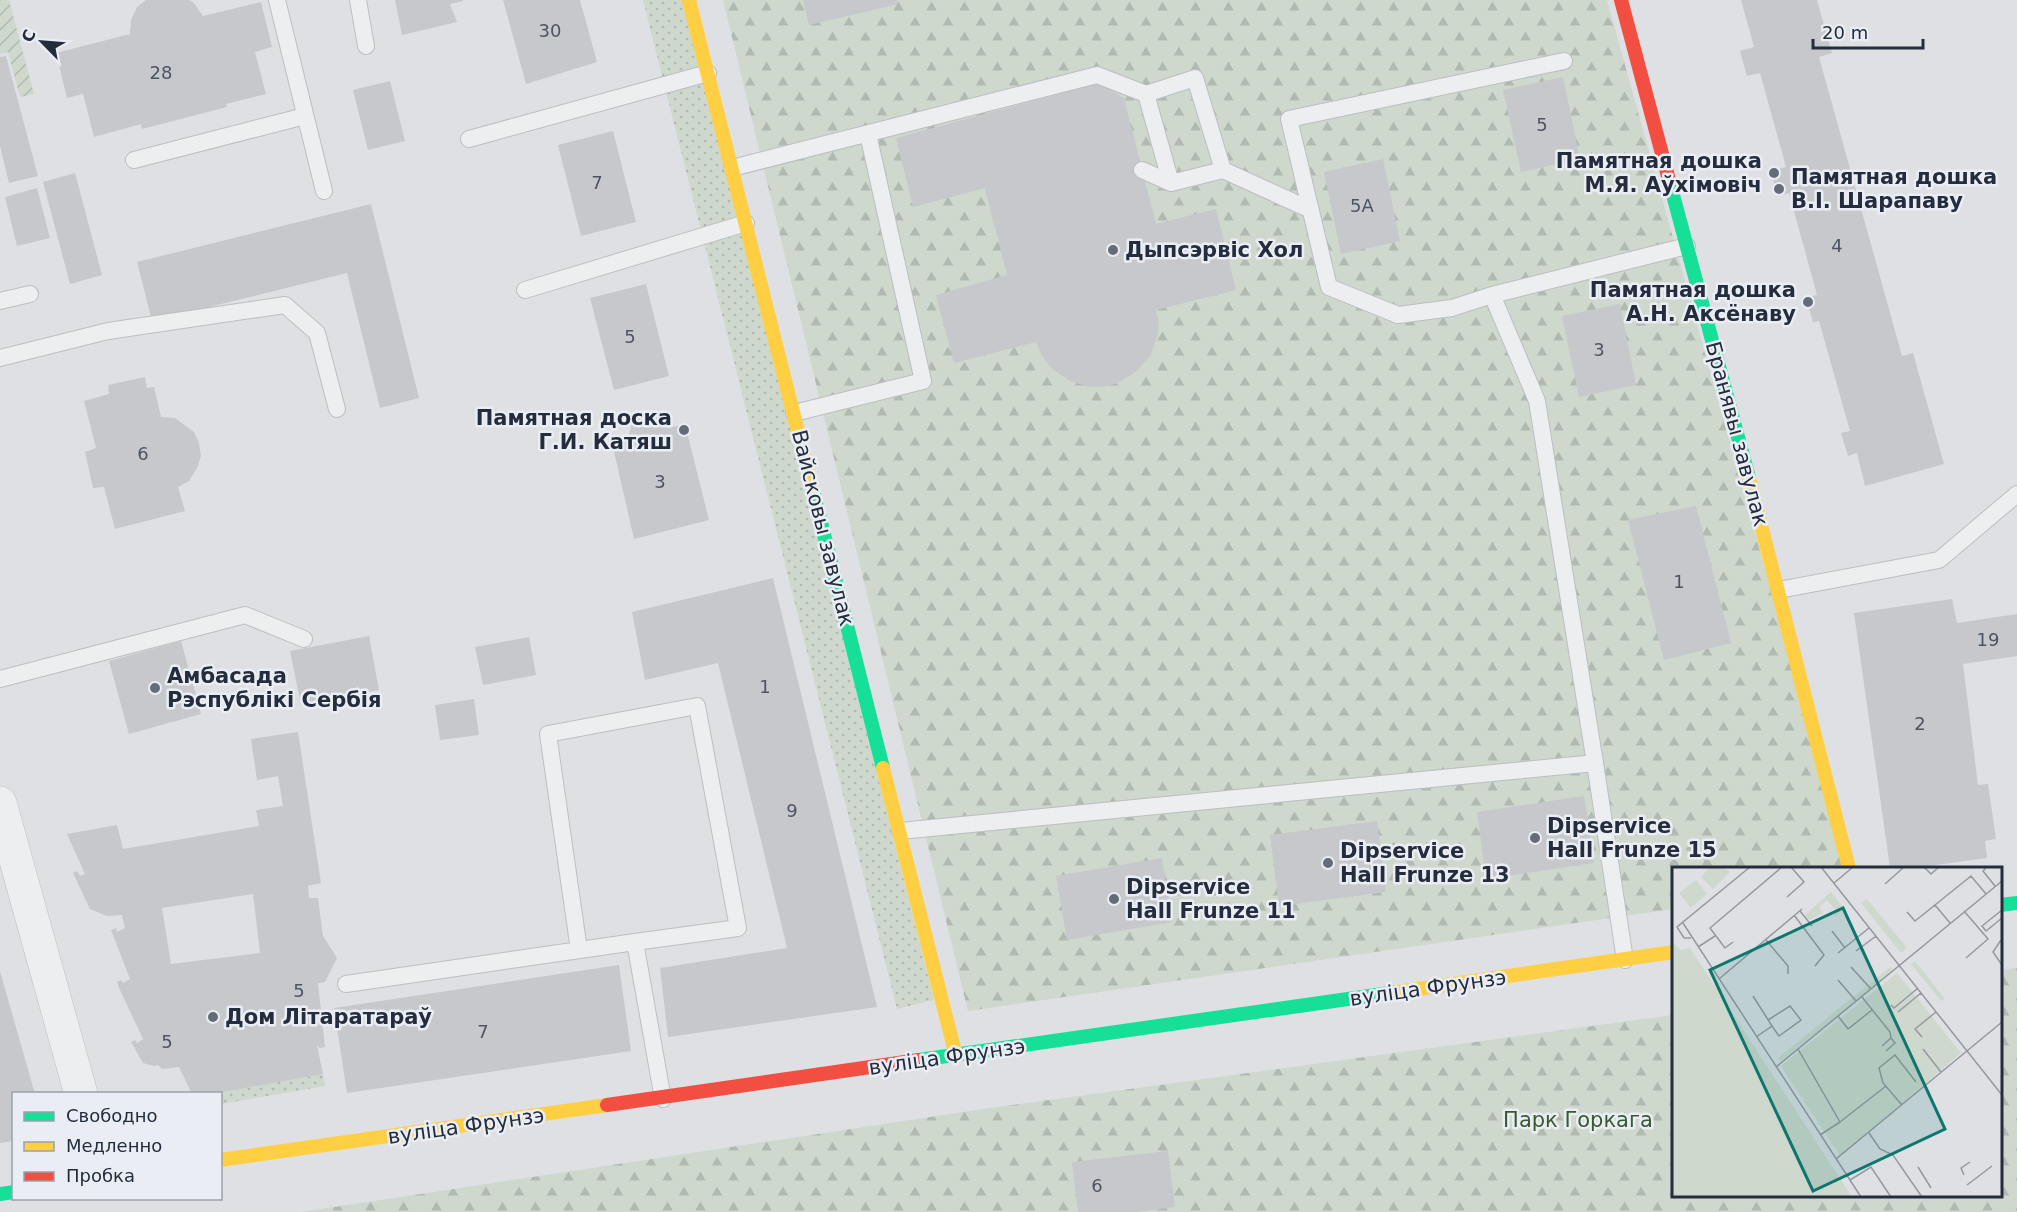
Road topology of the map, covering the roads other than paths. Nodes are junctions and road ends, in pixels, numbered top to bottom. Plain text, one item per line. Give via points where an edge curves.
1 (277, 0) edge
2 (358, 0) edge
3 (689, 0) edge
4 (1620, 0) edge
5 (366, 46) dead end
6 (1564, 61) dead end
7 (708, 73) junction
8 (1146, 94) junction
9 (305, 116) junction
10 (868, 135) junction
11 (469, 140) dead end
12 (134, 160) dead end
13 (732, 168) junction
14 (1142, 170) dead end
15 (1223, 170) junction
16 (1171, 183) junction
17 (324, 191) dead end
18 (1311, 210) junction
19 (746, 223) junction
20 (1687, 246) junction
21 (525, 290) dead end
22 (30, 294) dead end
23 (1492, 295) junction
24 (0, 301) edge
25 (0, 358) edge
26 (337, 409) dead end
27 (794, 413) junction
28 (2017, 494) edge
29 (1779, 590) junction
30 (304, 639) dead end
31 (0, 679) edge
32 (1595, 763) junction
33 (0, 803) edge
34 (900, 831) junction
35 (1849, 867) edge
36 (2017, 903) edge
37 (2002, 905) edge
38 (635, 942) junction
39 (579, 950) junction
40 (1672, 952) edge
41 (1625, 960) junction
42 (346, 984) dead end
43 (956, 1056) junction
44 (80, 1092) edge
45 (663, 1099) junction
46 (222, 1160) edge

1 - 9 lane
2 - 5 lane
3 - 7 street, Вайсковы завулак
4 - 20 street, Бранявы завулак
6 - 18 lane via 1289,119
7 - 11 lane
7 - 13 street, Вайсковы завулак
8 - 10 lane via 1097,75
8 - 15 lane via 1195,78
8 - 16 lane
9 - 12 lane
9 - 17 lane
10 - 13 lane
10 - 27 lane via 923,381
13 - 19 street, Вайсковы завулак
14 - 16 lane
15 - 16 lane
15 - 18 lane
18 - 23 lane via 1329,287 1398,315 1452,308
19 - 21 lane
19 - 27 street, Вайсковы завулак
20 - 23 lane
20 - 29 street, Бранявы завулак
22 - 24 lane
23 - 32 lane via 1537,401
25 - 26 lane via 108,331 285,305 317,333
27 - 34 street, Вайсковы завулак
28 - 29 lane via 1939,560
29 - 35 street, Бранявы завулак
30 - 31 lane via 244,615
32 - 34 lane
32 - 41 lane
33 - 44 street
34 - 43 street, Вайсковы завулак
36 - 37 street
38 - 39 lane
38 - 39 lane via 738,928 697,706 548,734
38 - 45 lane
39 - 42 lane
40 - 41 street, вуліца Фрунзэ
41 - 43 street, вуліца Фрунзэ
43 - 45 street, вуліца Фрунзэ
45 - 46 street, вуліца Фрунзэ

